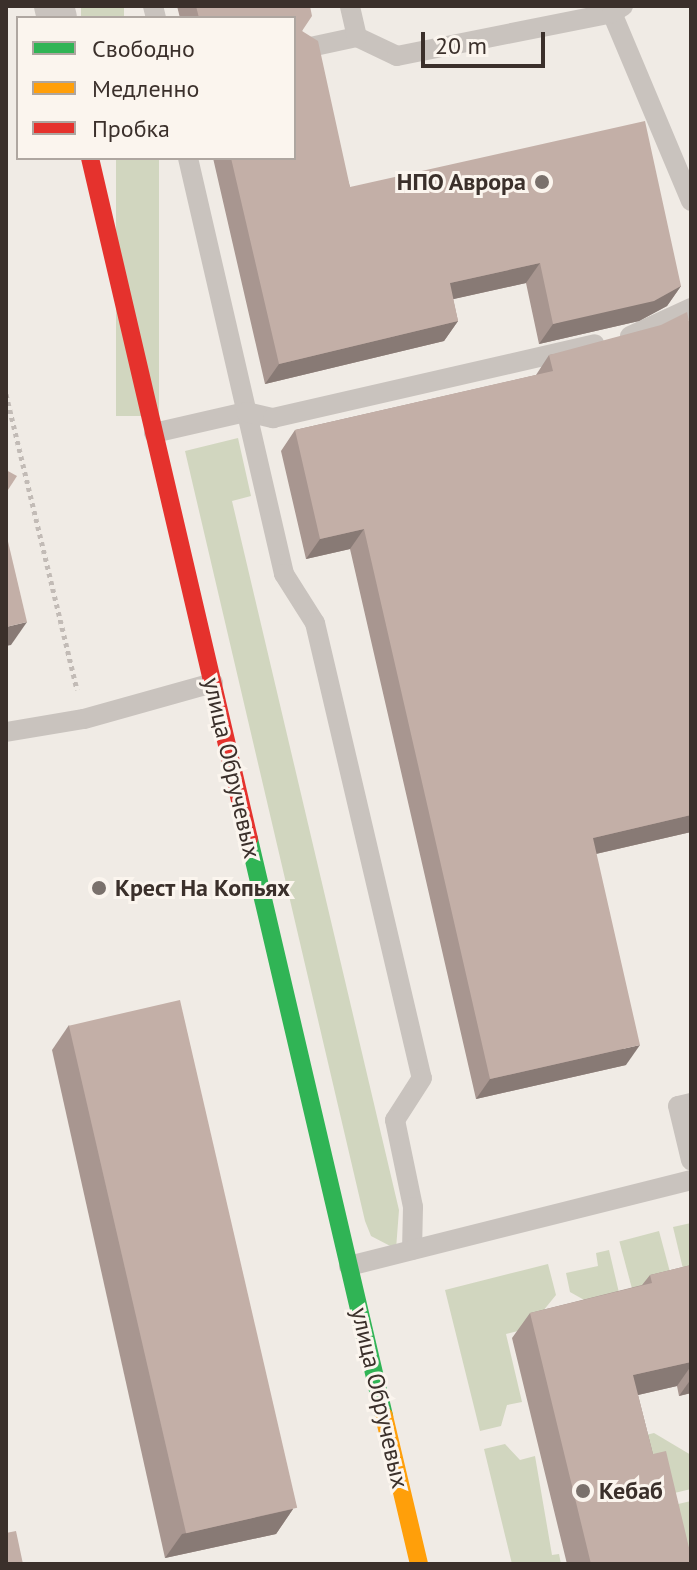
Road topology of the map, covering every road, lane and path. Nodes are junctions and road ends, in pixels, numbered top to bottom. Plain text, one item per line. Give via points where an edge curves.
1 (350, 6) edge
2 (617, 10) edge
3 (357, 37) junction
4 (301, 49) edge
5 (90, 160) edge
6 (188, 160) edge
7 (691, 201) edge
8 (691, 308) edge
9 (6, 394) edge
10 (246, 412) junction
11 (154, 433) junction
12 (213, 683) junction
13 (84, 719) junction
14 (6, 732) edge
15 (691, 1103) edge
16 (691, 1160) edge
17 (691, 1180) edge
18 (412, 1250) junction
19 (349, 1266) junction
20 (419, 1564) edge

1 - 3 lane
2 - 3 lane via 397,56
2 - 7 lane
3 - 4 lane
5 - 11 street, улица Обручевых
6 - 10 lane
8 - 10 lane via 644,333 273,418
9 - 13 path
10 - 11 lane
10 - 18 lane via 284,574 315,623 422,1078 395,1120 413,1207
11 - 12 street, улица Обручевых
12 - 13 lane
12 - 19 street, улица Обручевых
13 - 14 lane
15 - 16 lane via 678,1106
17 - 18 lane
18 - 19 lane
19 - 20 street, улица Обручевых

